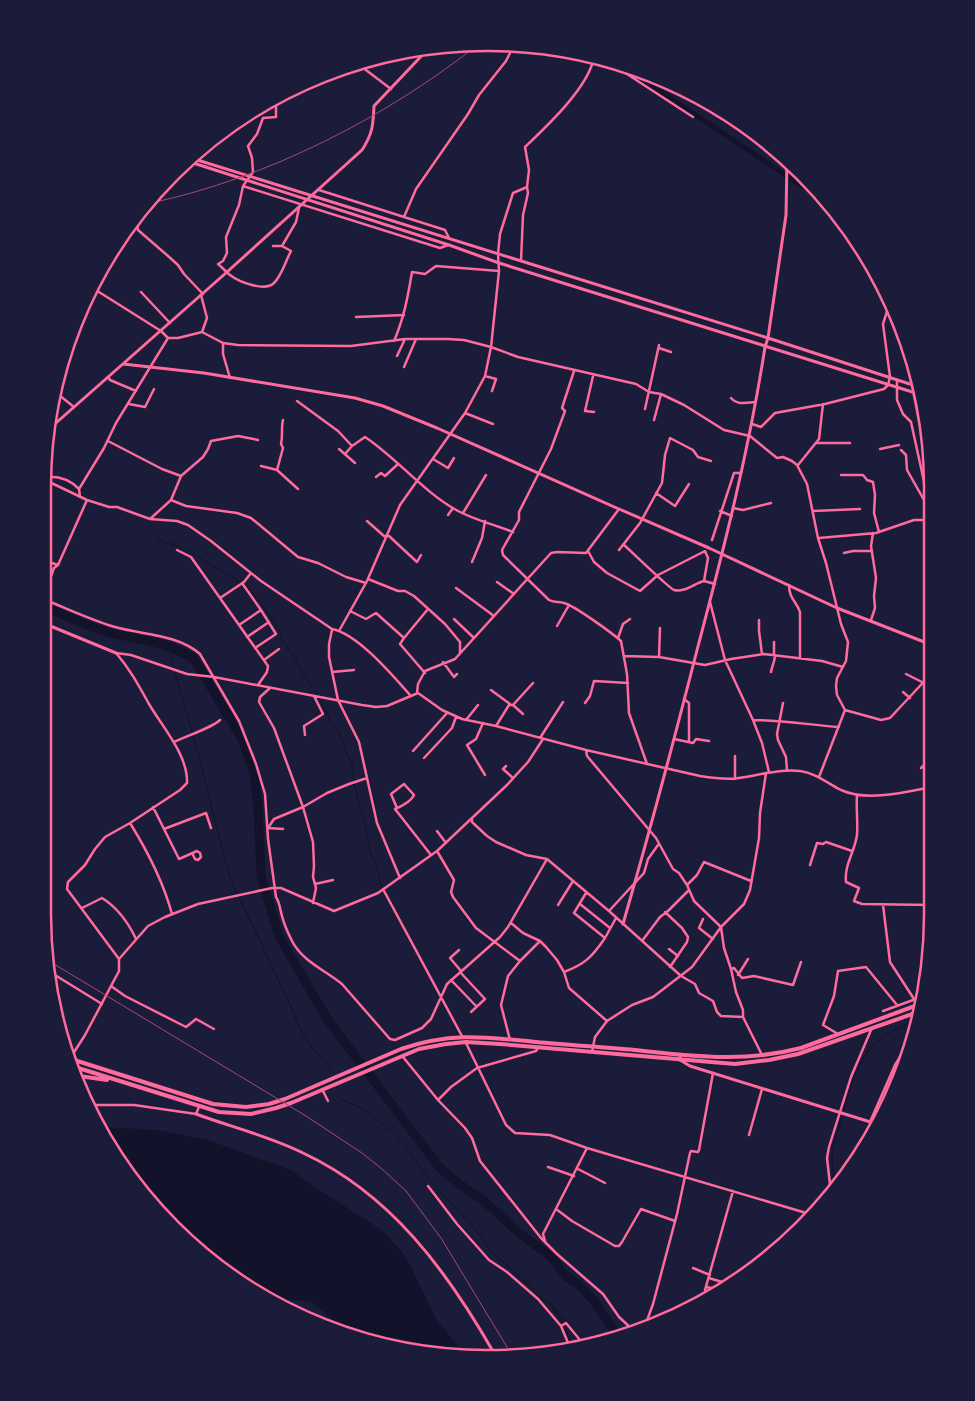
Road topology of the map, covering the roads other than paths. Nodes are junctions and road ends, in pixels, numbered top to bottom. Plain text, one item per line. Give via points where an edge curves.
1 (511, 52) edge
2 (421, 57) edge
3 (593, 64) edge
4 (365, 69) edge
5 (626, 73) edge
6 (391, 89) junction
7 (276, 106) edge
8 (693, 118) dead end
9 (199, 161) edge
10 (196, 164) edge
11 (787, 171) edge
12 (243, 186) junction
13 (527, 187) junction
14 (319, 190) junction
15 (301, 205) junction
16 (404, 216) junction
17 (138, 227) edge
18 (450, 238) junction
19 (449, 245) junction
20 (273, 246) dead end
21 (282, 246) junction
22 (498, 254) junction
23 (521, 261) junction
24 (499, 263) junction
25 (499, 271) junction
26 (227, 272) junction
27 (98, 291) edge
28 (141, 292) dead end
29 (202, 295) junction
30 (887, 312) edge
31 (404, 316) junction
32 (356, 317) dead end
33 (170, 323) junction
34 (161, 331) junction
35 (202, 332) junction
36 (168, 338) junction
37 (768, 338) junction
38 (405, 339) junction
39 (416, 339) junction
40 (394, 340) junction
41 (223, 343) junction
42 (491, 347) junction
43 (765, 347) junction
44 (671, 352) dead end
45 (397, 356) dead end
46 (122, 364) junction
47 (149, 367) junction
48 (404, 367) dead end
49 (574, 371) junction
50 (485, 376) junction
51 (593, 376) junction
52 (108, 377) junction
53 (890, 377) junction
54 (230, 378) junction
55 (897, 380) junction
56 (911, 384) edge
57 (888, 385) junction
58 (898, 388) junction
59 (154, 389) dead end
60 (136, 391) junction
61 (492, 391) dead end
62 (649, 392) junction
63 (913, 392) edge
64 (660, 394) junction
65 (61, 397) edge
66 (731, 398) dead end
67 (297, 401) dead end
68 (756, 402) junction
69 (129, 404) junction
70 (823, 404) junction
71 (74, 407) junction
72 (646, 409) dead end
73 (594, 412) dead end
74 (466, 413) junction
75 (283, 420) dead end
76 (654, 420) dead end
77 (56, 423) edge
78 (493, 424) dead end
79 (752, 424) junction
80 (451, 434) junction
81 (750, 436) junction
82 (258, 440) dead end
83 (108, 441) junction
84 (817, 443) junction
85 (850, 443) dead end
86 (899, 445) dead end
87 (352, 446) junction
88 (339, 449) dead end
89 (880, 450) dead end
90 (901, 450) dead end
91 (345, 454) junction
92 (454, 458) dead end
93 (433, 459) junction
94 (711, 461) dead end
95 (354, 463) dead end
96 (398, 464) junction
97 (797, 465) junction
98 (261, 466) dead end
99 (277, 470) junction
100 (538, 473) junction
101 (741, 473) junction
102 (486, 475) dead end
103 (841, 475) dead end
104 (181, 476) junction
105 (51, 477) edge
106 (376, 477) dead end
107 (924, 480) edge
108 (418, 481) junction
109 (51, 483) edge
110 (689, 484) dead end
111 (79, 489) junction
112 (298, 489) dead end
113 (656, 493) junction
114 (80, 496) junction
115 (87, 500) junction
116 (171, 500) junction
117 (924, 500) edge
118 (771, 503) dead end
119 (453, 508) junction
120 (733, 508) junction
121 (619, 509) junction
122 (860, 509) dead end
123 (720, 511) junction
124 (813, 511) junction
125 (463, 513) junction
126 (448, 515) dead end
127 (732, 516) junction
128 (642, 518) junction
129 (150, 519) junction
130 (924, 519) edge
131 (366, 521) dead end
132 (485, 521) junction
133 (513, 532) junction
134 (878, 532) junction
135 (873, 533) junction
136 (386, 536) junction
137 (818, 538) junction
138 (712, 540) dead end
139 (624, 545) junction
140 (177, 550) dead end
141 (588, 550) junction
142 (619, 550) dead end
143 (871, 551) junction
144 (844, 553) dead end
145 (723, 554) junction
146 (421, 555) dead end
147 (472, 562) dead end
148 (51, 563) edge
149 (58, 565) junction
150 (251, 574) junction
151 (658, 575) junction
152 (51, 576) edge
153 (368, 579) junction
154 (528, 579) junction
155 (704, 581) junction
156 (497, 582) dead end
157 (242, 583) junction
158 (366, 583) junction
159 (715, 584) junction
160 (789, 584) junction
161 (456, 588) dead end
162 (514, 594) junction
163 (220, 598) junction
164 (51, 602) edge
165 (710, 602) junction
166 (569, 606) junction
167 (837, 608) junction
168 (428, 609) junction
169 (261, 610) junction
170 (350, 611) junction
171 (494, 616) junction
172 (454, 619) dead end
173 (630, 619) dead end
174 (759, 620) dead end
175 (871, 620) junction
176 (268, 622) junction
177 (239, 625) junction
178 (557, 626) dead end
179 (51, 627) edge
180 (660, 628) dead end
181 (332, 629) junction
182 (339, 631) junction
183 (247, 637) junction
184 (404, 638) junction
185 (474, 638) junction
186 (618, 638) junction
187 (774, 642) dead end
188 (924, 642) edge
189 (255, 648) junction
190 (279, 649) dead end
191 (116, 653) junction
192 (460, 653) junction
193 (762, 654) junction
194 (775, 655) junction
195 (624, 656) junction
196 (660, 657) junction
197 (800, 658) junction
198 (264, 660) junction
199 (725, 660) junction
200 (443, 662) junction
201 (694, 664) junction
202 (843, 667) junction
203 (354, 670) dead end
204 (332, 672) junction
205 (425, 672) junction
206 (771, 672) dead end
207 (457, 674) dead end
208 (906, 674) dead end
209 (212, 676) junction
210 (533, 683) dead end
211 (924, 683) joint
212 (628, 684) junction
213 (258, 686) junction
214 (270, 688) junction
215 (491, 690) dead end
216 (903, 692) dead end
217 (417, 693) junction
218 (410, 695) junction
219 (314, 696) junction
220 (910, 698) junction
221 (684, 699) junction
222 (338, 700) junction
223 (563, 702) dead end
224 (585, 703) dead end
225 (783, 703) dead end
226 (478, 705) dead end
227 (512, 705) junction
228 (845, 710) junction
229 (447, 713) junction
230 (523, 714) dead end
231 (456, 717) junction
232 (220, 720) dead end
233 (466, 720) junction
234 (753, 720) junction
235 (780, 720) junction
236 (483, 723) junction
237 (496, 726) junction
238 (839, 727) junction
239 (305, 735) dead end
240 (541, 738) junction
241 (674, 739) junction
242 (709, 741) dead end
243 (174, 742) junction
244 (689, 742) junction
245 (413, 750) dead end
246 (586, 750) junction
247 (735, 756) dead end
248 (424, 758) dead end
249 (647, 764) junction
250 (924, 765) edge
251 (506, 766) dead end
252 (666, 768) junction
253 (921, 768) dead end
254 (787, 771) junction
255 (768, 773) junction
256 (485, 775) dead end
257 (819, 777) junction
258 (368, 778) junction
259 (513, 778) junction
260 (735, 778) junction
261 (924, 789) edge
262 (857, 795) junction
263 (153, 807) junction
264 (302, 807) junction
265 (397, 808) junction
266 (472, 819) junction
267 (130, 823) junction
268 (211, 828) dead end
269 (164, 829) junction
270 (268, 829) junction
271 (283, 829) dead end
272 (650, 831) junction
273 (437, 832) dead end
274 (446, 843) junction
275 (659, 844) junction
276 (436, 851) junction
277 (852, 851) junction
278 (192, 853) dead end
279 (431, 855) junction
280 (548, 860) junction
281 (810, 864) dead end
282 (400, 878) junction
283 (333, 880) dead end
284 (573, 881) junction
285 (635, 882) junction
286 (751, 882) junction
287 (315, 884) junction
288 (687, 885) junction
289 (273, 888) junction
290 (383, 889) junction
291 (689, 891) junction
292 (586, 893) junction
293 (313, 903) junction
294 (558, 904) dead end
295 (580, 904) junction
296 (884, 905) junction
297 (924, 905) edge
298 (82, 908) junction
299 (609, 911) junction
300 (665, 912) junction
301 (172, 914) junction
302 (616, 918) junction
303 (703, 919) dead end
304 (511, 923) junction
305 (623, 924) junction
306 (721, 927) junction
307 (610, 928) junction
308 (605, 938) junction
309 (136, 939) junction
310 (713, 939) junction
311 (540, 941) junction
312 (642, 941) junction
313 (494, 942) junction
314 (669, 949) dead end
315 (459, 950) dead end
316 (678, 956) junction
317 (120, 959) junction
318 (748, 959) dead end
319 (520, 961) junction
320 (802, 962) dead end
321 (670, 967) junction
322 (731, 969) junction
323 (460, 971) junction
324 (564, 972) junction
325 (738, 975) junction
326 (56, 976) edge
327 (681, 976) junction
328 (451, 980) junction
329 (111, 986) junction
330 (441, 998) junction
331 (914, 999) joint
332 (102, 1004) junction
333 (897, 1005) junction
334 (476, 1006) junction
335 (913, 1007) edge
336 (883, 1011) dead end
337 (471, 1012) dead end
338 (912, 1015) edge
339 (743, 1017) junction
340 (607, 1021) junction
341 (214, 1029) dead end
342 (871, 1030) junction
343 (840, 1035) junction
344 (463, 1036) junction
345 (510, 1040) junction
346 (466, 1042) junction
347 (594, 1046) junction
348 (538, 1048) junction
349 (592, 1052) junction
350 (74, 1053) edge
351 (680, 1054) junction
352 (400, 1056) junction
353 (697, 1056) junction
354 (763, 1056) junction
355 (900, 1058) edge
356 (76, 1060) edge
357 (680, 1060) junction
358 (696, 1062) junction
359 (80, 1068) edge
360 (477, 1068) junction
361 (699, 1068) junction
362 (713, 1073) junction
363 (83, 1076) edge
364 (119, 1081) junction
365 (322, 1089) junction
366 (762, 1089) junction
367 (438, 1100) junction
368 (328, 1101) dead end
369 (95, 1104) edge
370 (199, 1107) junction
371 (840, 1112) junction
372 (196, 1114) junction
373 (870, 1122) joint
374 (749, 1135) dead end
375 (587, 1148) junction
376 (548, 1167) dead end
377 (578, 1169) junction
378 (574, 1176) junction
379 (685, 1177) junction
380 (605, 1183) dead end
381 (830, 1184) edge
382 (428, 1186) dead end
383 (733, 1191) junction
384 (556, 1209) junction
385 (804, 1213) edge
386 (675, 1221) junction
387 (546, 1243) junction
388 (693, 1268) dead end
389 (710, 1276) junction
390 (722, 1281) edge
391 (710, 1288) edge
392 (647, 1320) edge
393 (561, 1326) junction
394 (629, 1327) edge
395 (580, 1340) edge
396 (568, 1342) edge
397 (492, 1350) edge

1 - 16 street via 416,189
2 - 6 street
3 - 13 street via 556,117 525,148 529,170
4 - 6 street
5 - 8 street
6 - 14 street via 374,106 373,128 362,150
7 - 12 street via 276,117 263,118 248,146 253,172
9 - 18 street
10 - 19 street
11 - 37 street via 786,215
12 - 15 street
12 - 26 street via 226,237 227,253 218,264
13 - 22 street via 513,193 510,198
13 - 23 street
14 - 15 street
14 - 16 street
15 - 19 street via 440,248
15 - 21 street via 296,222
15 - 26 street
16 - 18 street via 445,230
17 - 29 street via 178,265
18 - 22 street
19 - 24 street
20 - 21 street
21 - 26 street via 291,251 272,285 252,285
22 - 23 street
22 - 24 street
23 - 37 street
24 - 25 street
24 - 43 street
25 - 31 street via 436,266 425,274 412,272
25 - 42 street
26 - 29 street
27 - 34 street
28 - 33 street
29 - 33 street
29 - 35 street via 207,318
30 - 53 street via 883,324
31 - 32 street
31 - 40 street
33 - 34 street
34 - 36 street
34 - 46 street
35 - 36 street
35 - 41 street
36 - 47 street
37 - 43 street
37 - 53 street
38 - 39 street
38 - 40 street
38 - 45 street
39 - 42 street via 448,338
39 - 48 street
40 - 41 street via 351,346
41 - 54 street
42 - 49 street
42 - 50 street
43 - 57 street
43 - 68 street
44 - 62 street via 659,347
46 - 47 street
46 - 52 street
47 - 54 street
47 - 60 street
49 - 51 street
49 - 100 street via 562,408 565,411 563,419
50 - 61 street via 496,379
50 - 74 street
51 - 62 street via 622,380
51 - 73 street via 585,411
52 - 60 street
52 - 71 street
53 - 55 street
53 - 57 street
54 - 80 street via 368,402
55 - 56 street
55 - 58 street
57 - 58 street
57 - 70 street via 884,389
58 - 63 street
58 - 107 street via 897,400 911,422
59 - 69 street via 145,407
60 - 69 street
62 - 64 street
62 - 72 street
64 - 76 street
64 - 81 street via 724,430
65 - 71 street
66 - 68 street via 740,403
67 - 87 street via 338,431
68 - 79 street
69 - 83 street
70 - 79 street via 775,413 761,427
70 - 84 street
71 - 77 street
74 - 78 street
74 - 80 street
75 - 99 street via 280,429 283,448
79 - 81 street
80 - 93 street
80 - 100 street
81 - 97 street via 772,455 792,460
81 - 101 street
82 - 104 street via 238,436 211,441 203,457
83 - 104 street
83 - 111 street
84 - 85 street
84 - 97 street
86 - 89 street
87 - 91 street
87 - 96 street via 364,437
88 - 91 street
90 - 117 street via 906,456 907,470
91 - 95 street
92 - 93 street via 448,468
93 - 108 street
94 - 113 street via 698,457 670,438 662,483
96 - 106 street via 385,476 381,473
96 - 108 street
97 - 124 street via 807,484
98 - 99 street
99 - 112 street
100 - 121 street
100 - 133 street
101 - 120 street
101 - 123 street via 734,473
102 - 125 street
103 - 134 street via 863,475 873,482
104 - 116 street
105 - 111 street via 73,483
108 - 119 street
108 - 136 street via 400,505
109 - 114 street
110 - 113 street via 675,506
111 - 114 street
113 - 128 street
114 - 115 street
115 - 129 street
115 - 149 street
116 - 129 street
116 - 158 street via 186,506 251,518 298,557
118 - 120 street via 743,510
119 - 125 street
119 - 126 street
120 - 127 street
121 - 128 street
121 - 141 street
122 - 124 street
123 - 127 street
123 - 138 street
124 - 137 street
125 - 132 street
127 - 145 street
128 - 139 street
128 - 145 street
129 - 150 street via 188,525
130 - 134 street
131 - 136 street
132 - 133 street
132 - 147 street
133 - 154 street via 502,550 503,554
134 - 135 street
135 - 137 street
135 - 143 street
136 - 146 street via 390,536 417,562
136 - 153 street
137 - 167 street
139 - 142 street
139 - 151 street
140 - 163 street via 191,557
141 - 151 street via 594,562 637,591 643,590
141 - 154 street via 586,553 551,553
143 - 144 street
143 - 175 street via 876,578
145 - 159 street
145 - 160 street
148 - 149 street
149 - 152 street
150 - 157 street
150 - 181 street
151 - 155 street via 675,591
151 - 155 street via 705,551 708,558
153 - 158 street
153 - 168 street via 405,591
154 - 162 street
154 - 166 street via 549,600
155 - 159 street
156 - 162 street
157 - 163 street
157 - 169 street
158 - 170 street
159 - 165 street
160 - 167 street
160 - 197 street via 791,598 800,612
161 - 171 street
162 - 171 street
163 - 177 street
164 - 209 street via 115,626 186,645 200,654
165 - 199 street
165 - 201 street
166 - 178 street
166 - 186 street
167 - 175 street
167 - 202 street via 848,642
168 - 184 street
168 - 192 street via 460,642
169 - 176 street
169 - 177 street
170 - 182 street
170 - 184 street via 366,619 376,613
171 - 185 street
172 - 185 street
173 - 186 street via 623,624
174 - 193 street
175 - 188 street
176 - 183 street
176 - 189 street via 276,634
177 - 183 street
179 - 191 street
180 - 196 street
181 - 182 street
181 - 204 street via 329,644
182 - 218 street via 370,652
183 - 189 street
184 - 205 street via 400,644
185 - 192 street
186 - 195 street
187 - 194 street
189 - 198 street
190 - 198 street
191 - 209 street via 187,674
191 - 243 street
192 - 200 street via 455,659
193 - 194 street
193 - 199 street
194 - 197 street
194 - 206 street
195 - 196 street
195 - 212 street
196 - 201 street
197 - 202 street
198 - 213 street via 267,672
199 - 201 street
199 - 234 street
200 - 205 street
200 - 207 street via 454,677
201 - 221 street
202 - 228 street via 836,686
203 - 204 street
204 - 222 street
205 - 217 street
208 - 211 street
209 - 213 street
209 - 270 street via 239,721 256,764 265,794
210 - 227 street
211 - 220 street
212 - 224 street via 594,680
212 - 249 street via 629,713
213 - 214 street
214 - 219 street
214 - 264 street via 259,702 274,728
215 - 227 street
216 - 220 street
217 - 218 street
217 - 229 street
218 - 222 street via 387,706 376,707
219 - 222 street
219 - 239 street via 323,714 304,726
220 - 228 street via 890,718 881,720
221 - 241 street
221 - 244 street via 689,703
222 - 258 street via 359,742
223 - 240 street
225 - 235 street
226 - 233 street
227 - 230 street
227 - 237 street
228 - 238 street
229 - 231 street
229 - 245 street
231 - 233 street
231 - 248 street via 452,728
232 - 243 street
233 - 236 street
234 - 235 street
234 - 255 street
235 - 238 street
235 - 254 street via 777,734 786,757
236 - 237 street
236 - 256 street via 476,739 467,745
237 - 240 street
238 - 257 street
240 - 246 street
240 - 259 street via 528,762
241 - 244 street
241 - 252 street
242 - 244 street via 696,739
243 - 263 street via 186,783
246 - 249 street
246 - 272 street via 587,756
247 - 260 street
249 - 252 street
250 - 253 street
251 - 259 street via 503,769
252 - 260 street via 700,776
252 - 272 street
254 - 255 street
254 - 257 street via 801,771
255 - 260 street
255 - 286 street
257 - 262 street
258 - 264 street
258 - 282 street via 377,823
259 - 266 street
261 - 262 street via 890,795
262 - 277 street via 857,836
263 - 267 street
263 - 269 street
264 - 270 street via 274,819
264 - 287 street via 314,842
265 - 265 street via 414,798 404,784 390,794
265 - 279 street
266 - 274 street
266 - 280 street via 475,826 496,842
267 - 298 street via 100,842 85,865 68,882 67,889
267 - 301 street via 151,859
268 - 269 street via 206,813
269 - 278 street via 178,859
270 - 271 street
270 - 289 street
272 - 275 street
272 - 285 street
273 - 274 street
274 - 276 street
275 - 285 street via 648,859 644,873
275 - 288 street via 673,869
276 - 279 street
276 - 313 street via 454,880 451,892 455,901 476,928
277 - 281 street via 817,842
277 - 296 street via 845,878 846,882 860,888 854,901
279 - 282 street
280 - 284 street
280 - 304 street
282 - 290 street
283 - 287 street
284 - 292 street
284 - 294 street
285 - 299 street
285 - 305 street
286 - 288 street via 704,862
286 - 306 street via 744,904
287 - 293 street
288 - 291 street
289 - 293 street via 281,888
289 - 301 street via 198,904
289 - 330 street via 293,944 317,968 342,984 390,1039 395,1040 422,1028
290 - 293 street via 334,911
290 - 330 street
291 - 300 street
291 - 306 street
292 - 295 street
292 - 299 street
295 - 307 street
295 - 308 street via 574,913
296 - 297 street
296 - 331 street via 890,962
298 - 309 street via 102,898 121,914
298 - 317 street
299 - 302 street
300 - 312 street
300 - 316 street via 688,936
301 - 309 street via 148,926
302 - 305 street
302 - 307 street
303 - 310 street via 699,928
304 - 311 street
304 - 313 street
305 - 312 street
306 - 310 street
306 - 322 street
307 - 308 street
308 - 324 street via 582,965
309 - 317 street
310 - 327 street
311 - 319 street
311 - 324 street
312 - 321 street
313 - 319 street
313 - 323 street
314 - 316 street
315 - 323 street via 450,958
316 - 321 street
317 - 329 street via 119,970
318 - 325 street
319 - 345 street via 508,976 501,1005
320 - 325 street via 793,985
321 - 327 street
322 - 325 street via 734,968
322 - 339 street
323 - 328 street
323 - 334 street via 485,998
324 - 340 street via 569,988
326 - 332 street
327 - 339 street via 713,1001 716,1012 721,1016
327 - 340 street via 654,997 632,1005
328 - 330 street
328 - 334 street
329 - 332 street
329 - 341 street via 186,1027 196,1019
330 - 344 street
331 - 333 street
332 - 350 street
333 - 336 street
333 - 343 street via 866,967 838,971 834,996 823,1026
334 - 337 street
335 - 343 highway
338 - 342 highway
339 - 354 street
340 - 347 street via 594,1037
342 - 358 highway via 769,1060 735,1064
342 - 371 street via 850,1077
343 - 354 highway
344 - 345 highway
344 - 346 street
344 - 356 highway via 420,1043 285,1099 246,1107 213,1104
345 - 347 highway
346 - 348 highway
346 - 352 highway via 420,1049
346 - 360 street
347 - 349 street
347 - 351 highway
348 - 349 highway
348 - 360 street
349 - 357 highway
351 - 353 highway
351 - 357 street
352 - 365 highway
352 - 367 street
353 - 354 highway
353 - 358 street
355 - 373 street
357 - 358 highway
357 - 361 street
358 - 361 street
359 - 364 highway
360 - 367 street
360 - 375 street via 506,1126 515,1133 550,1135
361 - 362 street
362 - 366 street
362 - 379 street via 699,1150 691,1151
363 - 364 highway
364 - 370 highway
365 - 368 street
365 - 370 highway via 291,1103 251,1114
366 - 371 street
366 - 374 street
367 - 387 street via 465,1128 480,1161
369 - 372 street via 167,1108
370 - 372 street
371 - 373 street
371 - 381 street via 827,1158
372 - 397 street via 284,1144 349,1178 420,1244 454,1288
375 - 377 street
375 - 379 street
376 - 378 street
377 - 378 street
377 - 380 street
378 - 384 street
379 - 383 street
379 - 386 street
382 - 393 street via 489,1260 538,1299
383 - 385 street
383 - 389 street
384 - 386 street via 615,1246 619,1246 641,1209
384 - 387 street via 543,1234
386 - 392 street
387 - 394 street via 603,1294
388 - 389 street
389 - 390 street
389 - 391 street via 706,1288
393 - 395 street via 566,1323
393 - 396 street

